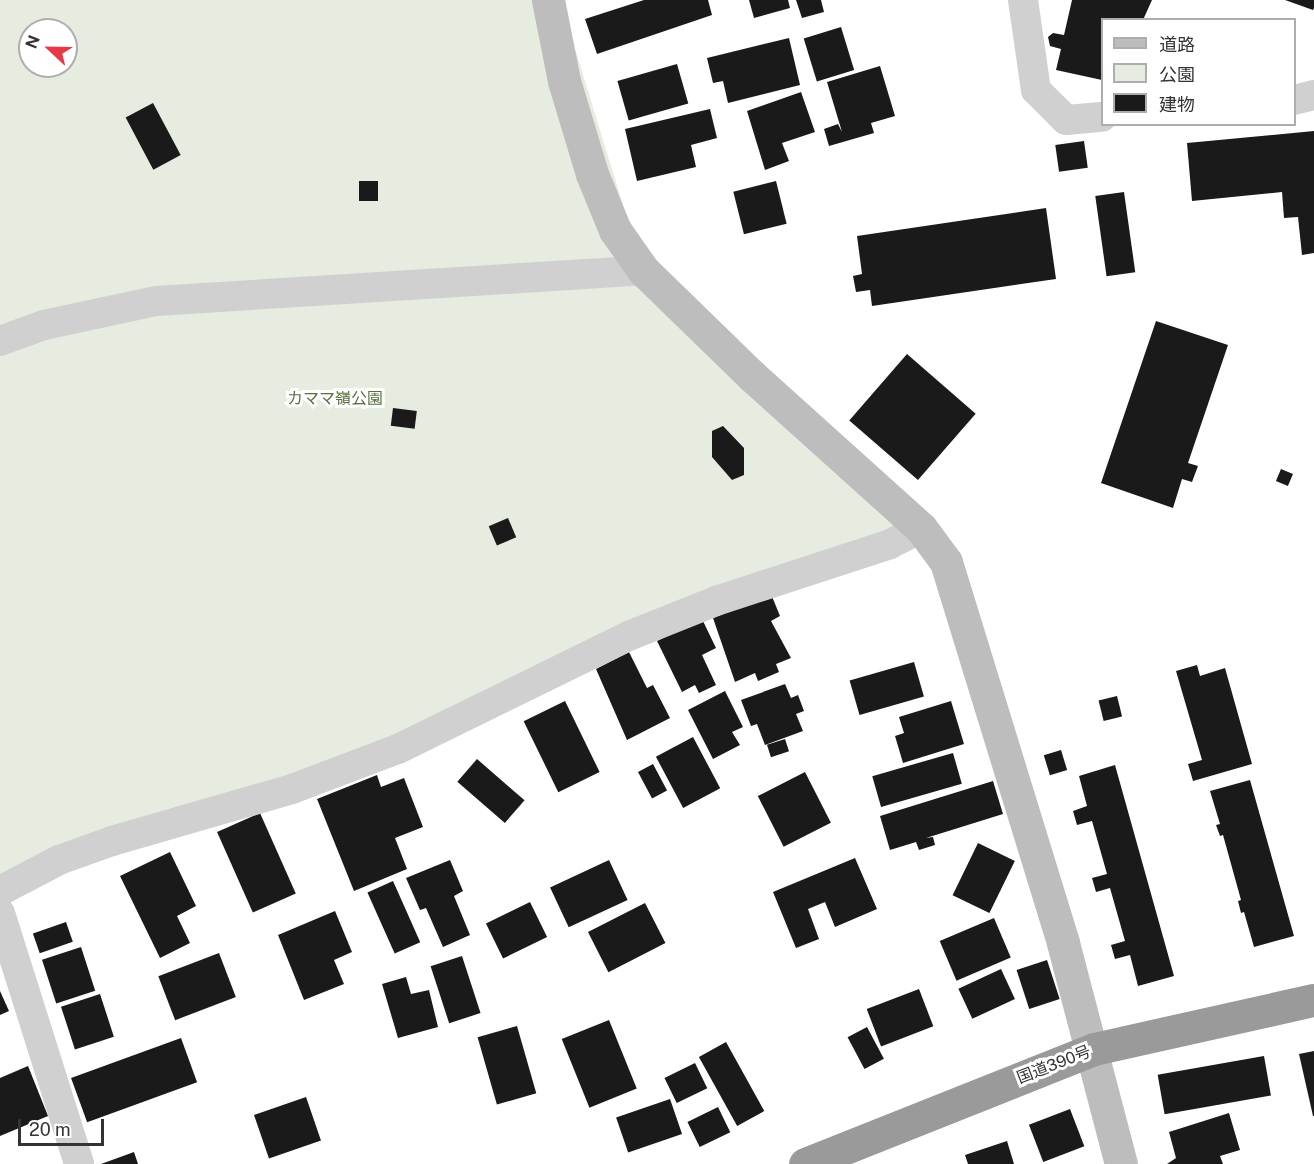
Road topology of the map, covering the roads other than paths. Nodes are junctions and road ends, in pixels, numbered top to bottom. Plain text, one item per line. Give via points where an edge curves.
1 (548, 0) edge
2 (1023, 0) edge
3 (1314, 95) edge
4 (1296, 100) edge
5 (1101, 117) edge
6 (643, 270) junction
7 (0, 341) edge
8 (921, 528) junction
9 (0, 891) edge
10 (0, 913) edge
11 (1314, 1000) edge
12 (1094, 1049) junction
13 (79, 1164) edge
14 (805, 1164) edge
15 (1121, 1164) edge

1 - 6 street via 564,81 592,174 615,230
2 - 5 street via 1036,90 1066,120
3 - 4 street
6 - 7 street via 156,301 44,325
6 - 8 street via 752,376
8 - 9 street via 890,544 716,601 631,634 398,748 292,789 59,860
8 - 12 street via 946,562
10 - 13 street
11 - 12 highway, 国道390号
12 - 14 highway, 国道390号
12 - 15 street

